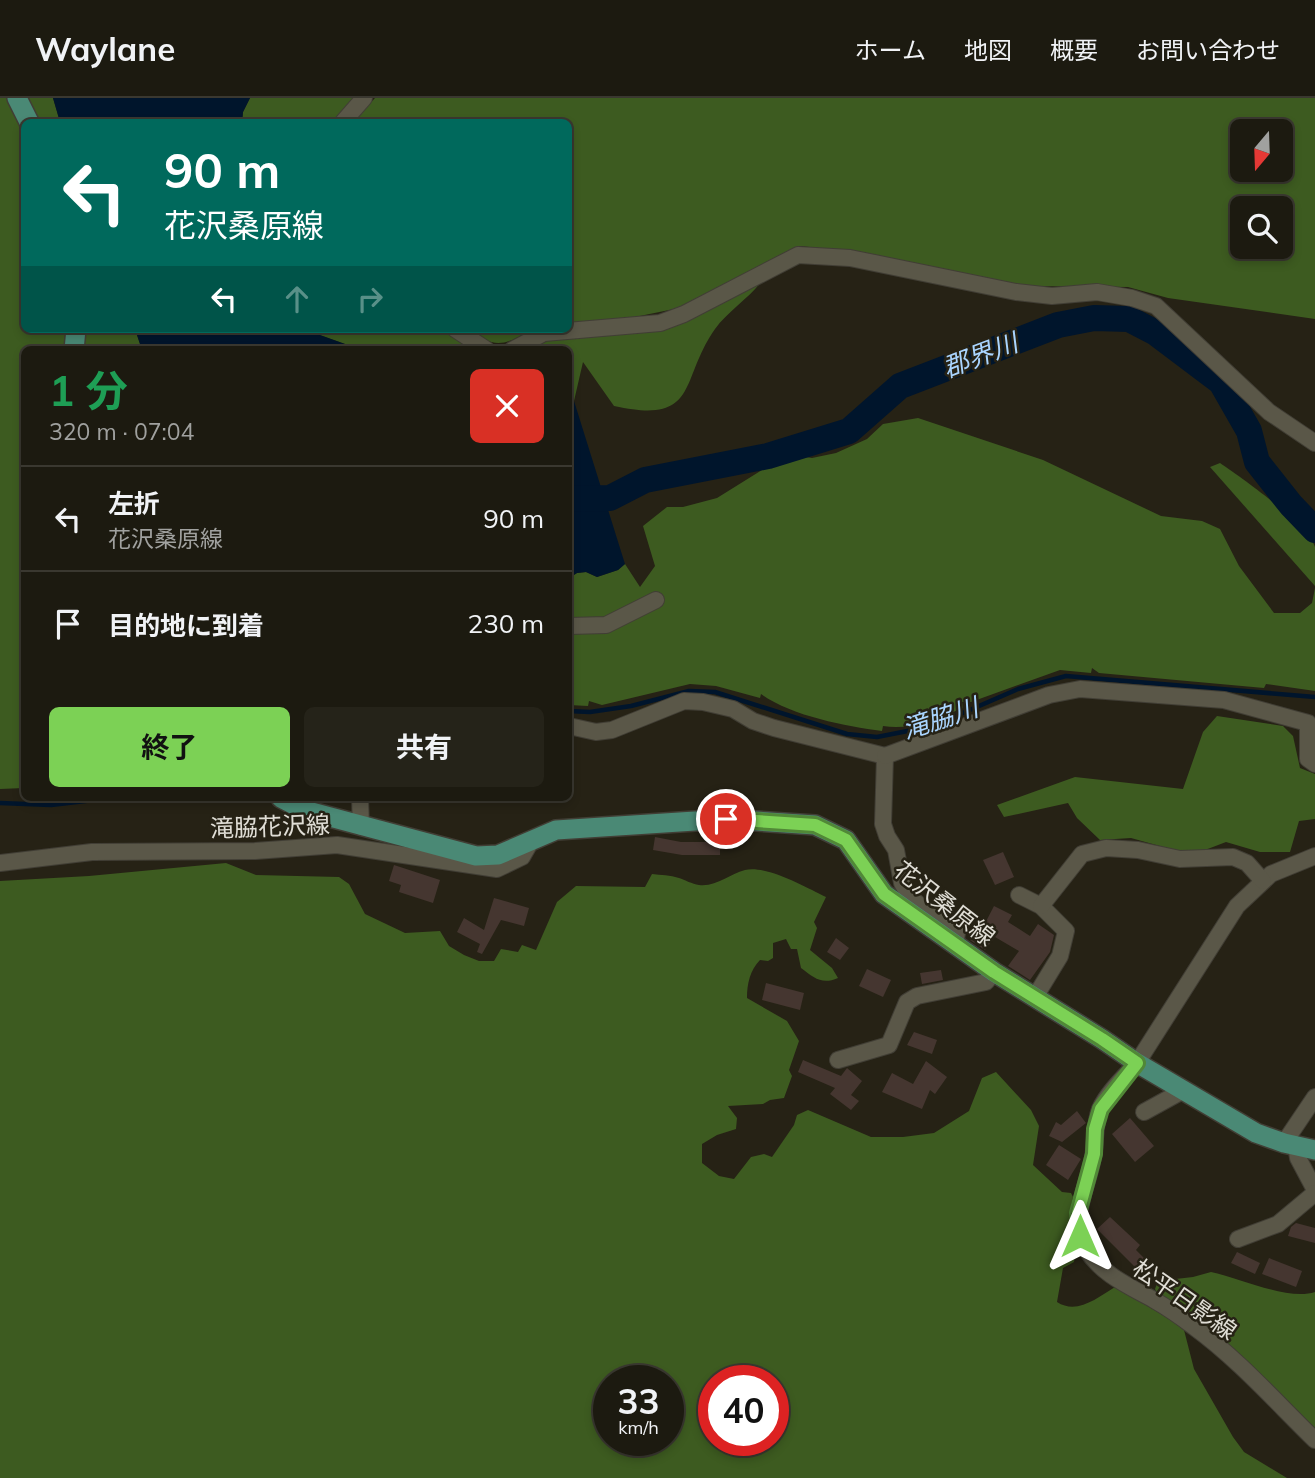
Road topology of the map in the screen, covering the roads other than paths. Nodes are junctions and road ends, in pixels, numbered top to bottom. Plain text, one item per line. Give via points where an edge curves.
1 (17, 98) edge
2 (364, 98) edge
3 (28, 119) edge
4 (346, 119) edge
5 (572, 331) edge
6 (461, 333) edge
7 (544, 333) edge
8 (481, 346) edge
9 (520, 346) edge
10 (1315, 443) edge
11 (656, 600) dead end
12 (572, 626) edge
13 (572, 727) edge
14 (886, 756) junction
15 (1315, 764) edge
16 (287, 801) edge
17 (360, 801) edge
18 (362, 827) junction
19 (530, 843) junction
20 (1315, 856) edge
21 (0, 863) edge
22 (1263, 881) junction
23 (1019, 895) dead end
24 (1041, 906) junction
25 (955, 945) junction
26 (994, 972) junction
27 (1035, 997) junction
28 (838, 1060) dead end
29 (1137, 1063) junction
30 (1184, 1090) junction
31 (1315, 1097) edge
32 (1143, 1112) dead end
33 (1298, 1146) edge
34 (1315, 1192) edge
35 (1238, 1239) dead end
36 (1315, 1440) edge

1 - 3 main road
2 - 4 street
5 - 10 street via 660,323 798,255 850,258 1016,292 1052,296 1097,292 1156,306 1269,412
6 - 8 street
7 - 9 street
11 - 12 street via 606,625
13 - 14 street via 612,730 684,701 703,702 796,735
14 - 15 street via 1049,695 1080,689 1224,700 1293,718 1308,723 1308,759
14 - 25 street via 883,824 896,850 902,883 923,908 957,933
16 - 18 main road, 花沢桑原線
17 - 18 street
18 - 19 main road, 花沢桑原線 via 476,856 498,855
19 - 21 street, 滝脇花沢線 via 522,857 497,869 337,845 255,851 92,852
19 - 25 main road, 花沢桑原線 via 556,830 726,819 815,825 846,840 884,894
20 - 22 street, 松平日影線
22 - 24 street via 1247,863 1233,856 1180,859 1106,848 1082,854
22 - 29 street, 松平日影線 via 1224,923
23 - 24 street
24 - 27 street via 1066,931 1060,956
25 - 26 main road, 花沢桑原線
26 - 27 main road, 花沢桑原線
26 - 28 street via 986,982 917,996 907,1002 889,1045
27 - 29 main road, 花沢桑原線
29 - 30 main road, 花沢桑原線
29 - 36 street, 松平日影線 via 1101,1109 1095,1129 1094,1154 1078,1213 1085,1248 1097,1265 1196,1328
30 - 32 street
30 - 33 main road, 花沢桑原線 via 1256,1133
31 - 33 street
33 - 34 street via 1298,1158
34 - 35 street via 1278,1224

